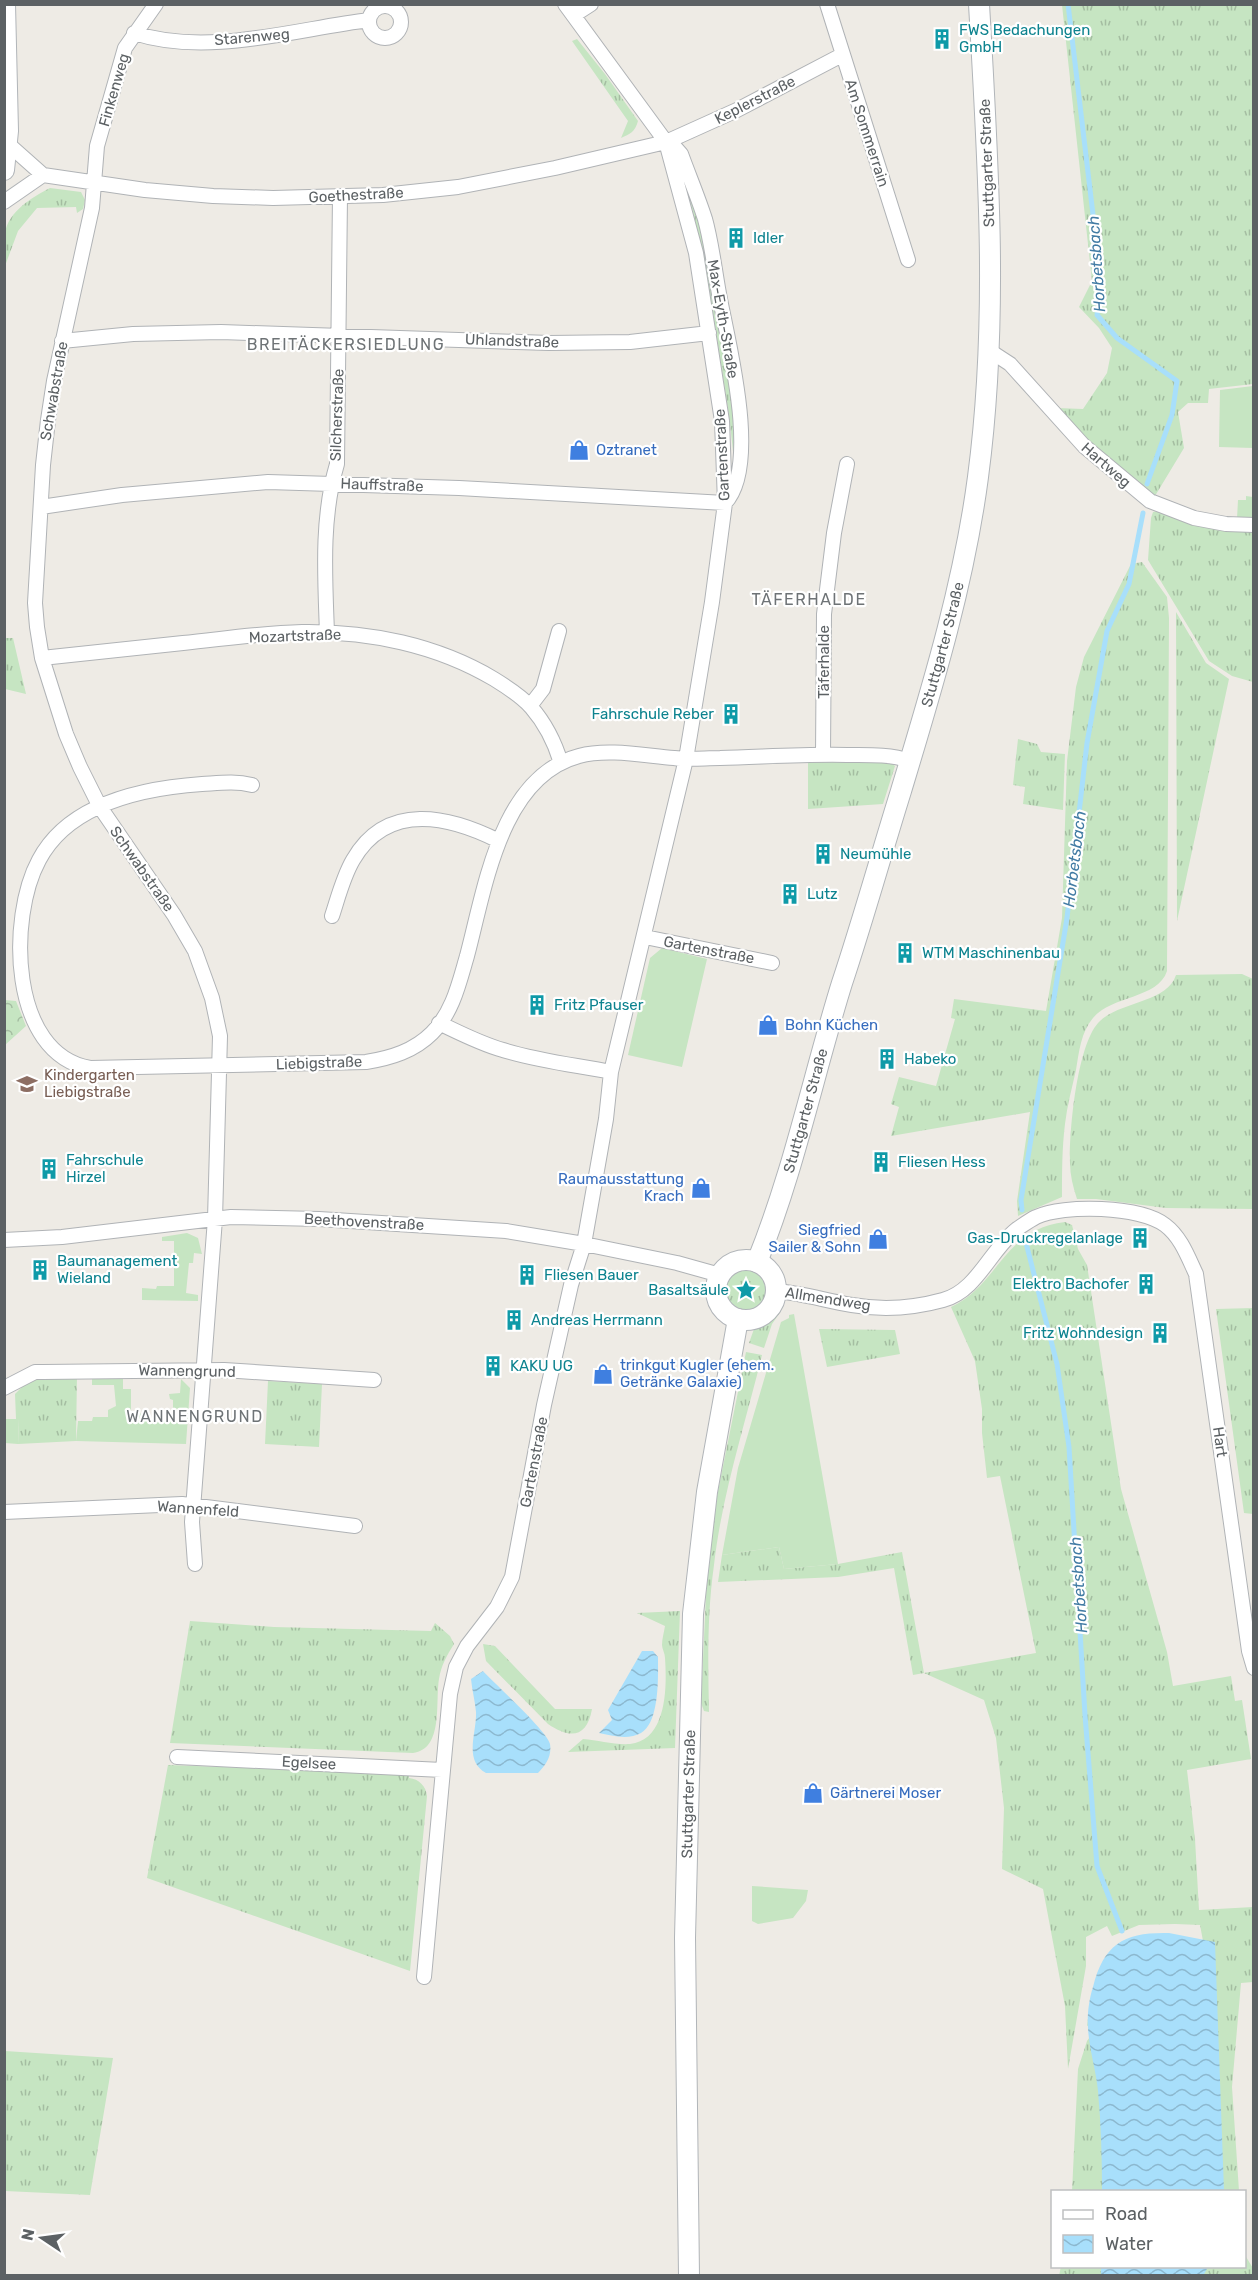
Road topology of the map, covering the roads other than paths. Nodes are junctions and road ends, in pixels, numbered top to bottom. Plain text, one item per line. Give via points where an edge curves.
1 (5, 4) edge
2 (156, 4) edge
3 (591, 4) edge
4 (827, 4) edge
5 (979, 4) edge
6 (394, 7) edge
7 (569, 10) edge
8 (369, 20) junction
9 (135, 33) junction
10 (842, 55) junction
11 (666, 142) junction
12 (7, 143) junction
13 (4, 170) edge
14 (43, 175) junction
15 (96, 183) junction
16 (340, 196) junction
17 (4, 202) edge
18 (908, 260) dead end
19 (709, 333) junction
20 (340, 335) junction
21 (62, 341) junction
22 (990, 351) junction
23 (847, 464) dead end
24 (331, 483) junction
25 (725, 502) junction
26 (41, 507) junction
27 (1254, 525) edge
28 (559, 631) dead end
29 (327, 633) junction
30 (42, 658) junction
31 (531, 706) junction
32 (823, 755) junction
33 (686, 759) junction
34 (910, 761) junction
35 (561, 763) junction
36 (252, 785) dead end
37 (100, 807) junction
38 (499, 841) junction
39 (332, 916) dead end
40 (645, 938) junction
41 (772, 963) dead end
42 (439, 1023) junction
43 (219, 1066) junction
44 (611, 1072) junction
45 (215, 1220) junction
46 (1165, 1225) joint
47 (4, 1240) edge
48 (584, 1244) junction
49 (757, 1262) junction
50 (720, 1275) junction
51 (776, 1292) junction
52 (738, 1318) junction
53 (204, 1371) junction
54 (374, 1380) dead end
55 (4, 1388) edge
56 (194, 1506) junction
57 (4, 1512) edge
58 (355, 1526) dead end
59 (195, 1564) dead end
60 (1254, 1668) edge
61 (177, 1757) dead end
62 (442, 1770) junction
63 (424, 1977) dead end
64 (689, 2276) edge

1 - 12 street
2 - 9 street, Finkenweg
3 - 7 street
4 - 10 street, Am Sommerrain
5 - 22 street, Stuttgarter Straße via 991,263
6 - 8 street, Starenweg via 378,8
6 - 8 street, Starenweg via 401,22 398,32 389,38 375,34
7 - 11 street, Gartenstraße
8 - 9 street, Starenweg via 283,35 203,41 156,40
9 - 15 street, Finkenweg via 125,48 97,146
10 - 11 street, Keplerstraße
10 - 18 street, Am Sommerrain
11 - 16 street, Goethestraße via 458,187
11 - 19 street, Gartenstraße via 696,253
11 - 25 street, Max-Eyth-Straße via 681,154 705,219 733,367 742,440 735,490
12 - 13 street
12 - 14 street
14 - 15 street, Goethestraße
14 - 17 street
15 - 16 street, Goethestraße via 213,196
15 - 21 street, Schwabstraße
16 - 20 street, Silcherstraße
19 - 20 street, Uhlandstraße via 630,342
19 - 25 street, Gartenstraße via 722,421
20 - 21 street, Uhlandstraße via 133,334
20 - 24 street, Silcherstraße via 337,464
21 - 26 street, Schwabstraße via 42,465
22 - 27 street, Hartweg via 1010,364 1084,446 1150,501 1194,518
22 - 34 street, Stuttgarter Straße via 978,478 960,578
23 - 32 street, Täferhalde via 824,614
24 - 25 street, Hauffstraße
24 - 26 street, Hauffstraße via 268,482 189,488
24 - 29 street, Silcherstraße via 325,560
25 - 33 street, Gartenstraße
26 - 30 street, Schwabstraße via 35,603
28 - 31 street via 543,688
29 - 30 street, Mozartstraße via 270,634
29 - 31 street, Mozartstraße via 378,638 436,652 481,672
30 - 37 street, Schwabstraße via 66,734
31 - 35 street, Mozartstraße
32 - 33 street
32 - 34 street via 888,755
33 - 35 street, Liebigstraße via 596,754 580,755
33 - 40 street, Gartenstraße
34 - 49 street, Stuttgarter Straße via 777,1210
35 - 38 street, Liebigstraße via 542,774 527,790
36 - 37 street, Liebigstraße via 237,782 171,786
37 - 43 street, Schwabstraße via 195,951 212,998 220,1036
37 - 43 street, Liebigstraße via 55,837 39,858 24,899 20,926 23,987 34,1020 54,1050 76,1066
38 - 39 street via 435,818 391,824 357,853
38 - 42 street, Liebigstraße via 455,999
40 - 41 street, Gartenstraße
40 - 44 street, Gartenstraße
42 - 43 street, Liebigstraße via 421,1042 386,1059
42 - 44 street via 501,1050
43 - 45 street, Schwabstraße
44 - 48 street, Gartenstraße
45 - 47 street, Beethovenstraße
45 - 48 street, Beethovenstraße via 231,1217 392,1222 506,1231
45 - 53 street, Schwabstraße
46 - 51 street, Allmendweg via 1127,1211 1106,1209 1037,1217 1004,1241 982,1271 956,1296 924,1304 855,1305
46 - 60 street, Hart via 1181,1243 1196,1274
48 - 50 street, Beethovenstraße
48 - 62 street, Gartenstraße via 544,1405 512,1577 497,1607 466,1646 456,1667
49 - 50 street via 736,1262
49 - 51 street via 772,1275
50 - 52 street via 719,1303
51 - 52 street via 762,1316
52 - 64 street, Stuttgarter Straße via 707,1492 693,1614 685,1938
53 - 54 street, Wannengrund
53 - 55 street, Wannengrund via 35,1372
53 - 56 street, Schwabstraße
56 - 57 street, Wannenfeld
56 - 58 street, Wannenfeld
56 - 59 street, Schwabstraße
61 - 62 street, Egelsee
62 - 63 street, Gartenstraße

